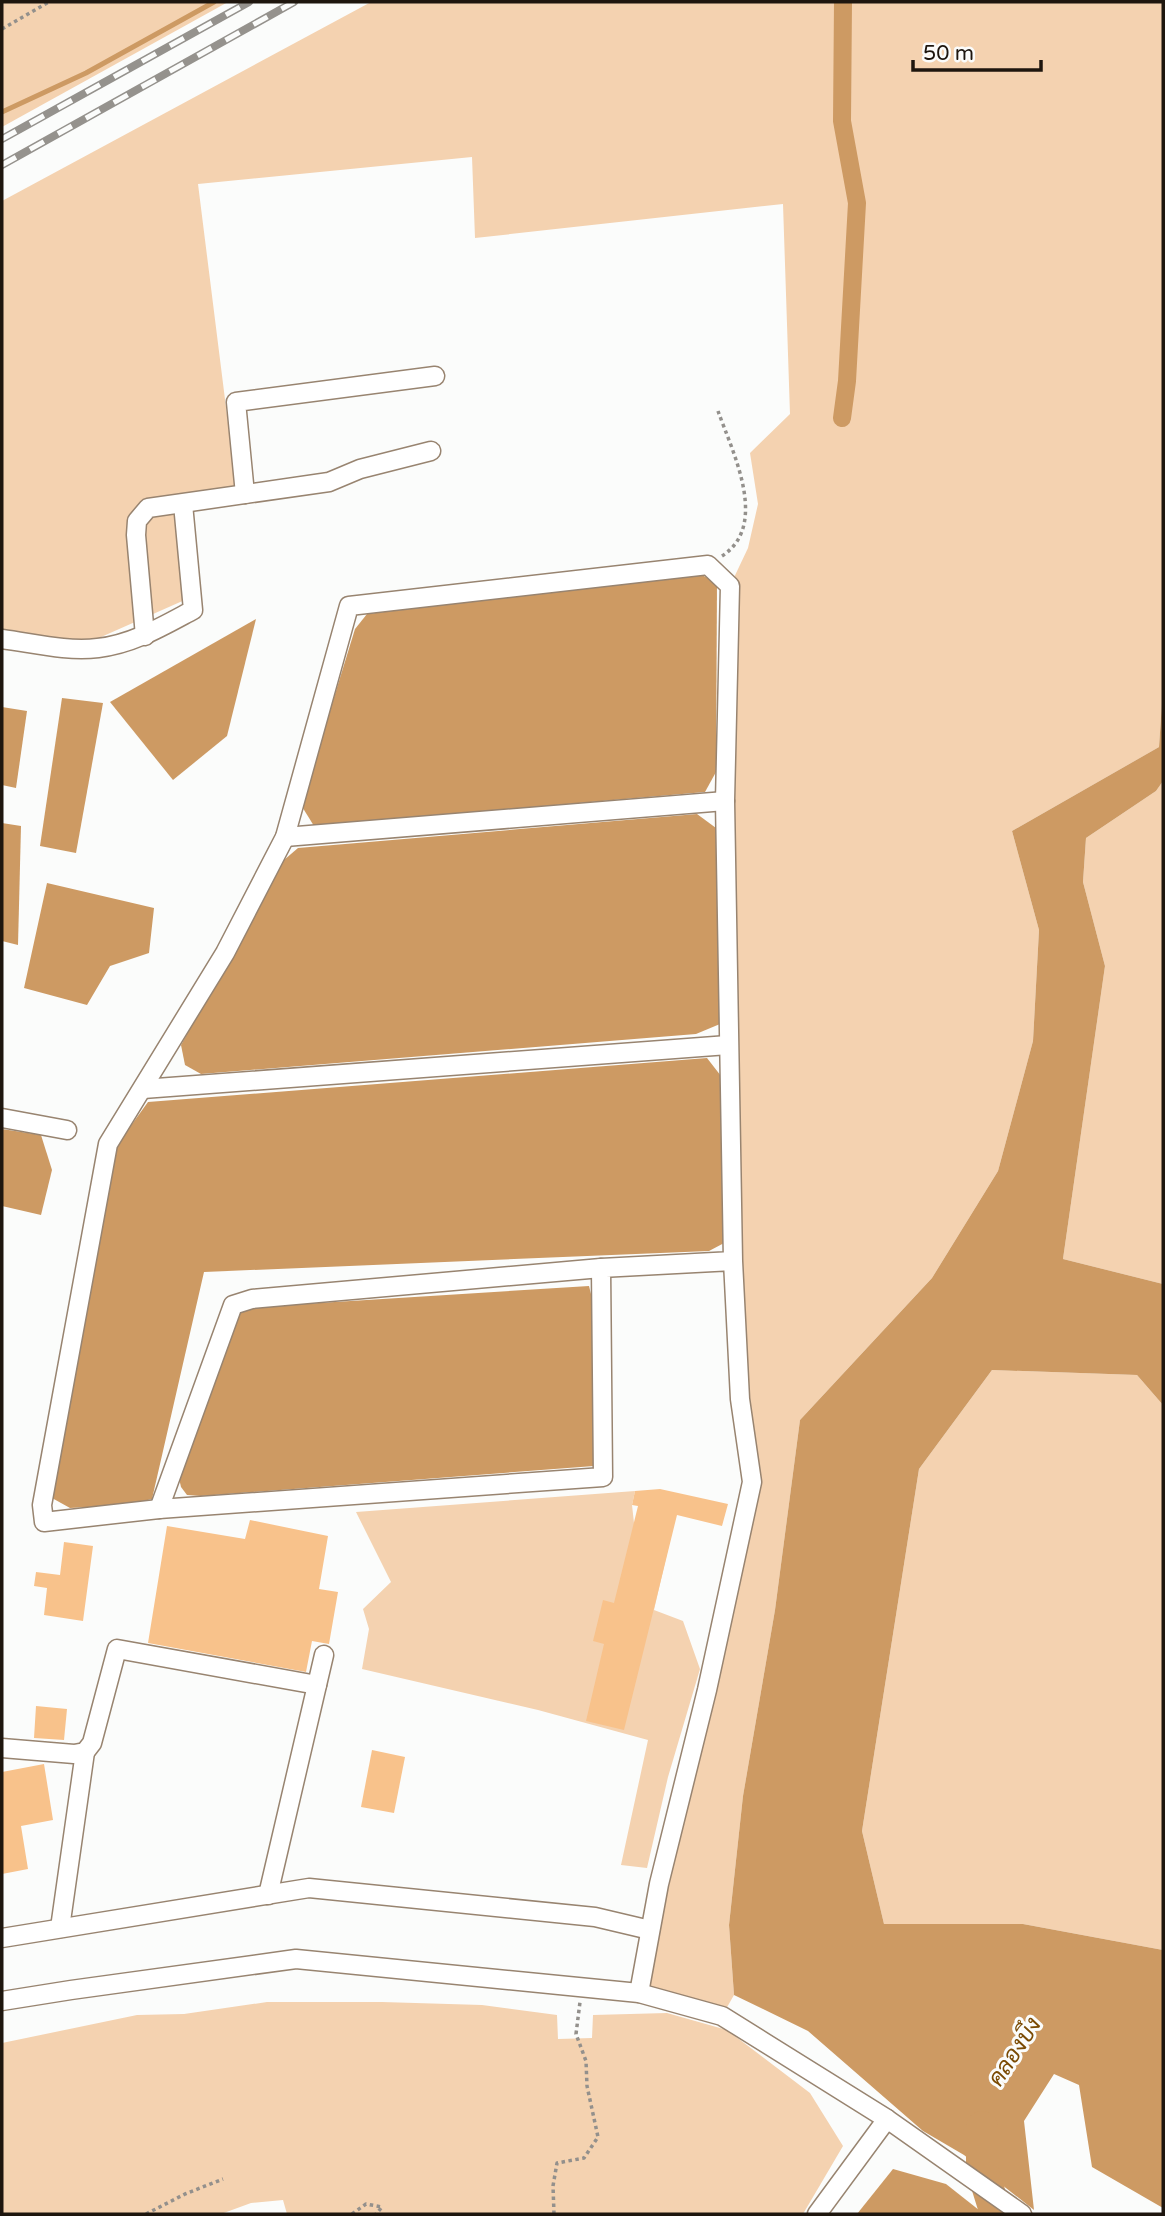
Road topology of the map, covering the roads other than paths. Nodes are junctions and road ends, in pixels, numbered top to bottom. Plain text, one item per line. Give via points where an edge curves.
1 (435, 376) dead end
2 (431, 451) dead end
3 (245, 494) junction
4 (183, 504) junction
5 (145, 636) junction
6 (2, 639) edge
7 (725, 801) junction
8 (285, 837) junction
9 (728, 1045) junction
10 (143, 1089) junction
11 (2, 1118) edge
12 (67, 1130) dead end
13 (733, 1261) junction
14 (601, 1268) junction
15 (159, 1508) junction
16 (324, 1654) dead end
17 (317, 1685) junction
18 (2, 1748) edge
19 (85, 1752) junction
20 (268, 1895) junction
21 (60, 1928) junction
22 (650, 1930) junction
23 (2, 1938) edge
24 (639, 1993) junction
25 (2, 2001) edge
26 (887, 2119) junction
27 (817, 2214) edge
28 (1022, 2214) edge

1 - 3 street via 236,402
2 - 3 street via 328,482
3 - 4 street
4 - 5 street via 193,610
4 - 5 street via 148,508 137,521
5 - 6 street via 79,649
7 - 8 street
7 - 8 street via 730,586 708,565 349,606
7 - 9 street
8 - 10 street via 225,953
9 - 10 street
9 - 13 street
10 - 15 street via 108,1144 42,1505 44,1522
11 - 12 street
13 - 14 street
13 - 22 street via 740,1399 752,1482
14 - 15 street via 252,1299 233,1305
14 - 15 street via 604,1477
16 - 17 street
17 - 19 street via 117,1649 92,1744
17 - 20 street
18 - 19 street
19 - 21 street
20 - 21 street
20 - 22 street via 309,1888 595,1917
21 - 23 street
22 - 24 street
24 - 25 street via 296,1959
24 - 26 street via 722,2016
26 - 27 street
26 - 28 street

